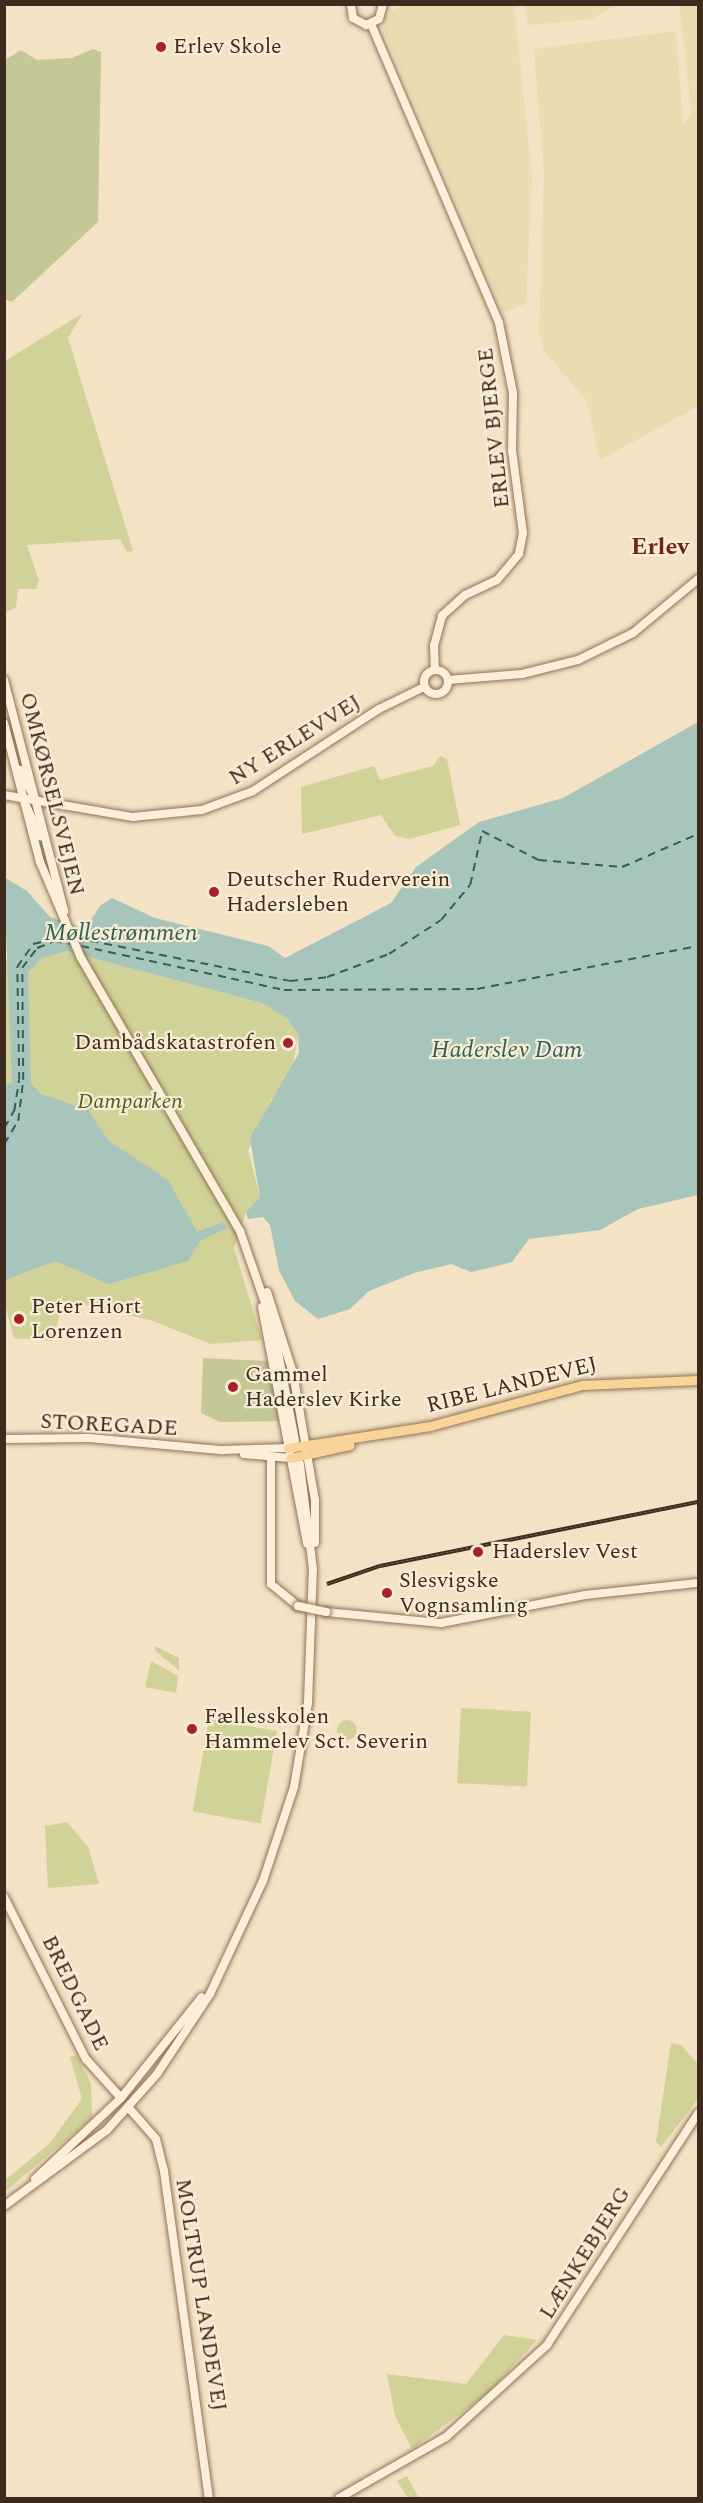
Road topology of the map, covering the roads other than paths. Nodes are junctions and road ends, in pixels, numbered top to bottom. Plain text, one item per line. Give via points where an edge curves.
1 (351, 4) edge
2 (383, 4) edge
3 (371, 24) junction
4 (699, 579) edge
5 (435, 670) junction
6 (4, 680) edge
7 (448, 680) junction
8 (424, 687) junction
9 (4, 723) edge
10 (7, 737) junction
11 (4, 795) edge
12 (20, 797) junction
13 (36, 800) junction
14 (53, 863) junction
15 (64, 917) junction
16 (255, 1271) junction
17 (699, 1380) edge
18 (372, 1438) junction
19 (4, 1439) edge
20 (295, 1440) dead end
21 (210, 1450) junction
22 (307, 1451) junction
23 (289, 1453) junction
24 (243, 1454) junction
25 (270, 1457) junction
26 (300, 1464) dead end
27 (313, 1569) junction
28 (699, 1583) edge
29 (4, 1897) edge
30 (230, 1953) junction
31 (169, 2043) junction
32 (121, 2098) junction
33 (129, 2108) junction
34 (699, 2113) edge
35 (80, 2152) junction
36 (4, 2205) edge
37 (209, 2499) edge
38 (339, 2499) edge

1 - 3 street via 357,22
2 - 3 street via 382,15
3 - 5 street, ERLEV BJERGE via 499,323 513,393 512,450 523,533 519,554 497,580 465,595 442,616 434,645
4 - 7 street via 633,633 578,660 522,674
5 - 7 street
5 - 8 street via 425,676
6 - 13 main road, OMKØRSELSVEJEN
7 - 8 street, NY ERLEVVEJ via 438,694
8 - 13 street, NY ERLEVVEJ via 379,709 253,791 202,810 133,817
9 - 10 main road, OMKØRSELSVEJEN
10 - 12 main road, OMKØRSELSVEJEN
10 - 13 main road via 27,793
11 - 12 street, NY ERLEVVEJ
12 - 13 street, NY ERLEVVEJ
12 - 14 main road
12 - 15 main road, OMKØRSELSVEJEN
13 - 14 main road, OMKØRSELSVEJEN
14 - 15 main road, OMKØRSELSVEJEN
15 - 16 main road, OMKØRSELSVEJEN via 81,958 218,1188
16 - 20 main road, OMKØRSELSVEJEN via 280,1353
16 - 22 main road via 285,1337
16 - 23 main road
17 - 18 main road, RIBE LANDEVEJ via 582,1385
18 - 22 main road, RIBE LANDEVEJ
18 - 22 main road, RIBE LANDEVEJ
19 - 21 street, STOREGADE via 98,1438
21 - 23 street, STOREGADE
21 - 24 street, STOREGADE
22 - 23 main road, RIBE LANDEVEJ
22 - 27 main road via 316,1523
23 - 24 street
23 - 25 street, STOREGADE
23 - 27 main road
24 - 25 street, STOREGADE
25 - 28 street, bridge via 271,1584 298,1606 441,1623 585,1595
26 - 27 main road
27 - 30 main road via 308,1703 294,1787 263,1881
29 - 32 street, BREDGADE via 86,2059
30 - 31 main road
30 - 33 main road via 189,2028
31 - 32 main road
31 - 33 main road
32 - 33 main road
32 - 35 main road via 116,2114
32 - 36 main road
33 - 35 main road
33 - 37 street, MOLTRUP LANDEVEJ via 156,2139 164,2170
34 - 38 street, LÆNKEBJERG via 547,2344 446,2438
35 - 36 main road

